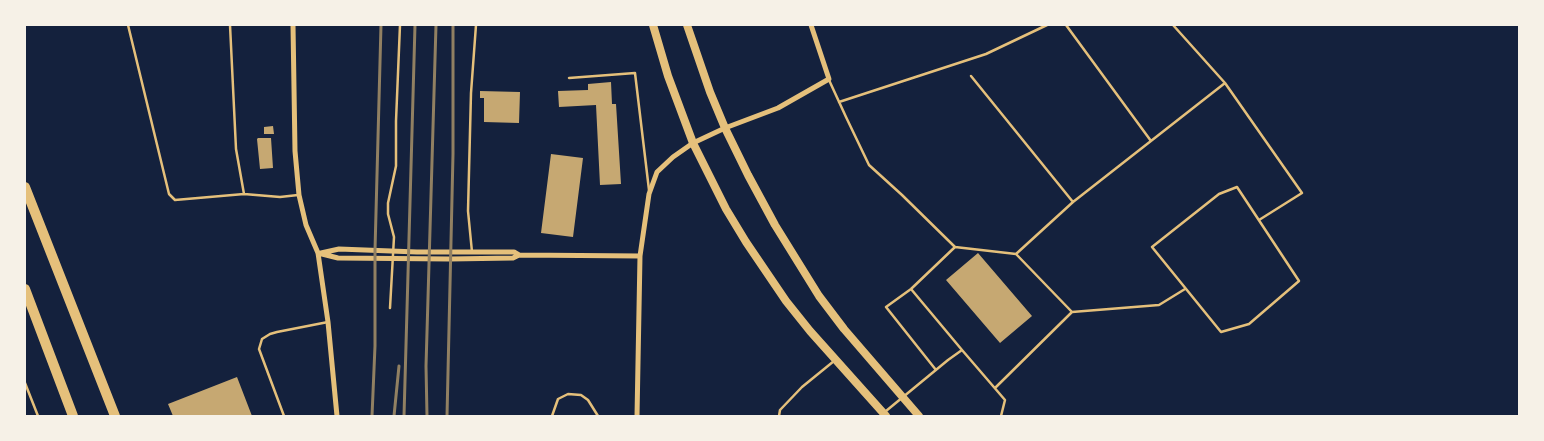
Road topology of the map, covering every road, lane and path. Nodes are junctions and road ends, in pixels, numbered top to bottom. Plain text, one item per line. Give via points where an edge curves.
1 (128, 25) edge
2 (230, 25) edge
3 (294, 25) edge
4 (400, 25) edge
5 (476, 25) edge
6 (653, 25) edge
7 (687, 25) edge
8 (811, 25) edge
9 (1047, 25) edge
10 (1066, 25) edge
11 (1173, 25) edge
12 (971, 76) dead end
13 (568, 78) dead end
14 (829, 79) junction
15 (1225, 83) junction
16 (839, 102) junction
17 (725, 128) junction
18 (1151, 141) junction
19 (693, 143) junction
20 (25, 187) edge
21 (244, 194) junction
22 (649, 194) junction
23 (299, 195) junction
24 (1073, 202) junction
25 (1258, 220) junction
26 (955, 246) junction
27 (393, 251) junction
28 (472, 252) junction
29 (318, 253) junction
30 (1016, 254) junction
31 (520, 255) junction
32 (640, 256) junction
33 (393, 258) junction
34 (25, 289) edge
35 (911, 289) junction
36 (1186, 289) junction
37 (390, 308) dead end
38 (1072, 312) junction
39 (328, 322) junction
40 (962, 350) junction
41 (835, 360) junction
42 (936, 370) junction
43 (25, 383) edge
44 (995, 388) junction
45 (903, 398) junction
46 (884, 415) edge
47 (38, 416) edge
48 (73, 416) edge
49 (115, 416) edge
50 (284, 416) edge
51 (337, 416) edge
52 (552, 416) edge
53 (598, 416) edge
54 (637, 416) edge
55 (779, 416) edge
56 (920, 416) edge
57 (1001, 416) edge

1 - 21 lane via 169,194 175,200
2 - 21 lane via 236,149
3 - 23 street
4 - 27 lane via 396,166 388,203
5 - 28 lane via 468,211
6 - 19 main road
7 - 17 main road
8 - 14 street
9 - 16 lane via 986,54
10 - 18 lane
11 - 15 lane
12 - 24 lane
13 - 22 lane via 635,73
14 - 16 lane
14 - 17 street via 778,108
15 - 18 lane
15 - 25 lane via 1302,193
16 - 26 lane via 869,165
17 - 19 street
17 - 45 main road via 762,203 797,262 844,329
18 - 24 lane
19 - 22 street via 658,172
19 - 41 main road via 751,250 786,301
20 - 49 highway
21 - 23 lane
22 - 32 street
23 - 29 street via 306,225
24 - 30 lane
25 - 36 lane via 1237,187 1218,194 1152,247
25 - 36 lane via 1299,282 1249,324 1221,332
26 - 30 lane
26 - 35 lane
27 - 28 street
27 - 29 street
27 - 33 lane
28 - 31 street via 514,252
29 - 33 street via 338,258
29 - 39 street
30 - 38 lane
31 - 32 street
31 - 33 street via 513,258
32 - 54 street
33 - 37 lane
34 - 48 highway
35 - 40 lane
35 - 42 lane via 886,307
36 - 38 lane via 1160,305
38 - 44 lane
39 - 50 lane via 277,332 262,339 259,349
39 - 51 street
40 - 42 lane
40 - 44 lane
41 - 46 main road
41 - 55 lane via 802,387 780,410
42 - 45 lane
43 - 47 lane
44 - 57 lane via 1005,400
45 - 46 lane
45 - 56 main road
52 - 53 lane via 558,399 568,394 581,395 588,400

